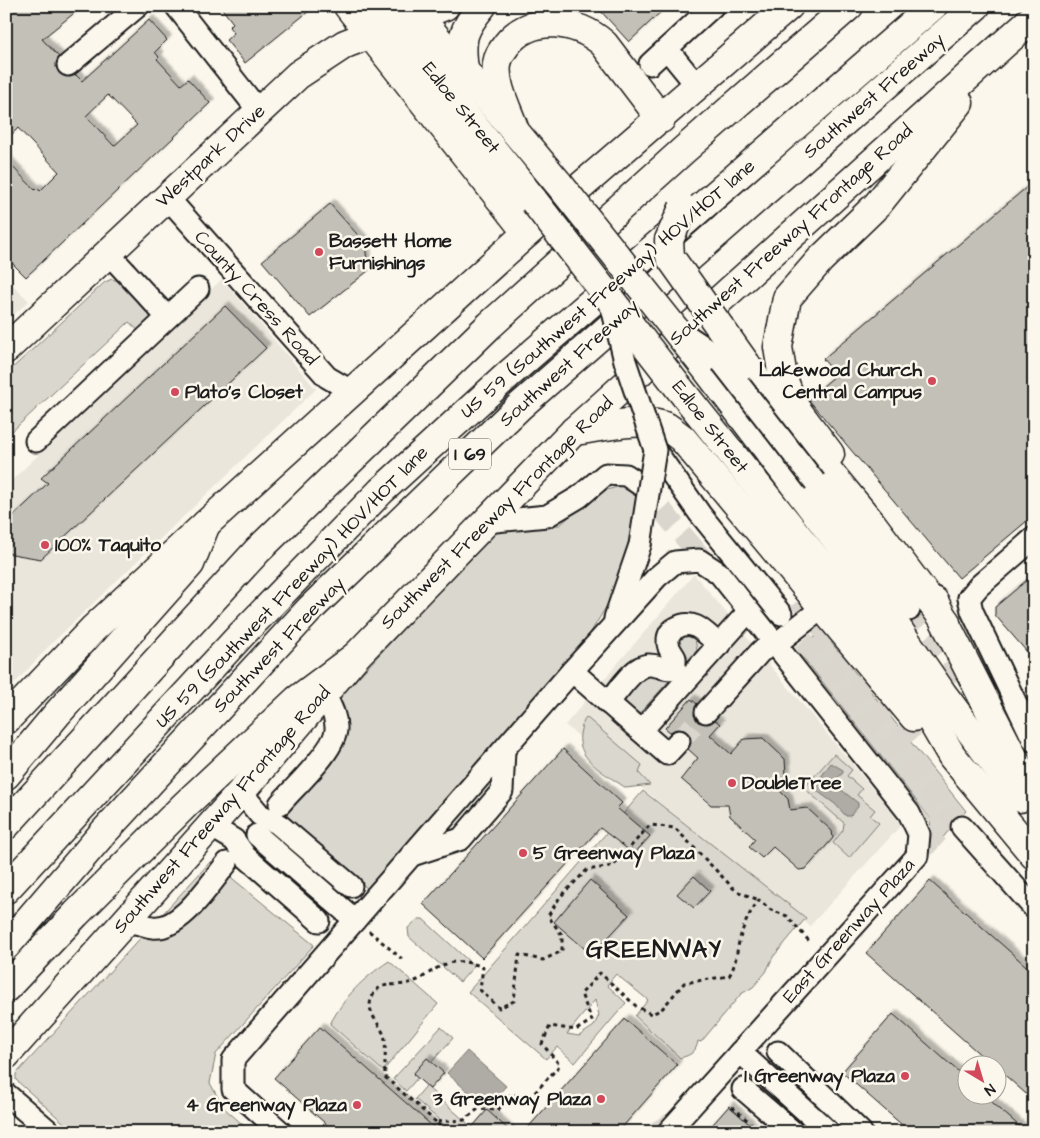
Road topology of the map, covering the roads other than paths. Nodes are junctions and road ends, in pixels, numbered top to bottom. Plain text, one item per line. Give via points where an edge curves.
1 (138, 6) edge
2 (176, 6) edge
3 (348, 6) edge
4 (445, 6) edge
5 (482, 6) edge
6 (713, 6) edge
7 (849, 6) edge
8 (912, 6) edge
9 (933, 6) edge
10 (976, 6) edge
11 (786, 7) edge
12 (394, 18) edge
13 (1028, 22) edge
14 (667, 49) junction
15 (650, 64) dead end
16 (68, 66) dead end
17 (464, 70) junction
18 (698, 86) junction
19 (258, 110) junction
20 (661, 119) junction
21 (517, 131) junction
22 (167, 197) junction
23 (683, 208) junction
24 (527, 233) junction
25 (108, 253) junction
26 (621, 262) junction
27 (198, 289) dead end
28 (604, 292) junction
29 (167, 317) junction
30 (6, 349) edge
31 (351, 391) junction
32 (574, 431) junction
33 (36, 441) dead end
34 (655, 450) junction
35 (641, 476) dead end
36 (807, 488) junction
37 (486, 522) junction
38 (206, 524) junction
39 (1034, 538) edge
40 (956, 607) junction
41 (822, 608) junction
42 (910, 610) tunnel mouth
43 (749, 611) junction
44 (781, 614) tunnel mouth
45 (613, 626) junction
46 (776, 644) junction
47 (719, 645) junction
48 (356, 656) junction
49 (703, 662) junction
50 (572, 671) junction
51 (729, 685) junction
52 (324, 694) junction
53 (608, 702) junction
54 (706, 712) tunnel mouth
55 (6, 720) edge
56 (641, 731) junction
57 (679, 741) tunnel mouth
58 (1034, 741) edge
59 (952, 756) junction
60 (6, 774) edge
61 (241, 792) junction
62 (1034, 798) edge
63 (280, 804) dead end
64 (1034, 815) edge
65 (6, 825) edge
66 (258, 825) junction
67 (211, 826) junction
68 (962, 827) tunnel mouth
69 (234, 840) junction
70 (1034, 855) edge
71 (227, 863) dead end
72 (351, 886) dead end
73 (6, 887) edge
74 (1034, 908) edge
75 (355, 920) junction
76 (125, 921) junction
77 (319, 921) dead end
78 (6, 946) edge
79 (6, 988) edge
80 (740, 1052) junction
81 (778, 1052) dead end
82 (6, 1055) edge
83 (743, 1089) dead end
84 (6, 1094) edge
85 (686, 1110) junction
86 (50, 1132) edge
87 (281, 1132) edge
88 (650, 1132) edge
89 (668, 1132) tunnel mouth
90 (793, 1132) edge
91 (829, 1132) edge
92 (861, 1132) edge

1 - 16 street
2 - 19 street
3 - 12 main road
4 - 12 main road, Westpark Drive
5 - 17 main road via 464,32 461,45
6 - 14 street
7 - 65 main road via 490,325 293,516
8 - 23 main road
9 - 73 main road, US 59 (Southwest Freeway) HOV/HOT lane via 509,374 381,490
10 - 78 main road, Southwest Freeway / I 69 via 513,412 310,609 102,833
11 - 18 main road
12 - 17 main road, Edloe Street
12 - 19 main road, Westpark Drive via 345,44 298,75
12 - 24 main road
12 - 28 main road, Edloe Street, bridge
13 - 32 main road, Southwest Freeway Frontage Road
13 - 40 main road via 877,205 820,260 787,298 778,347 783,378 793,405 913,562
14 - 15 street
14 - 18 street
17 - 21 main road, Edloe Street
18 - 20 main road
19 - 22 main road, Westpark Drive
20 - 21 main road via 604,44 594,36 570,25 540,24 520,31 512,38 499,54 497,62 497,80
20 - 24 main road
21 - 26 main road, Edloe Street, bridge
22 - 25 main road, Westpark Drive
22 - 31 street, County Cress Road via 320,370
23 - 26 main road, bridge
23 - 40 main road, bridge via 668,240 670,257 777,409 873,525
24 - 31 main road
25 - 29 street
25 - 30 main road, Westpark Drive
26 - 28 main road
26 - 36 main road, Edloe Street, bridge
27 - 29 street
28 - 34 street, bridge
28 - 59 main road, Edloe Street, bridge via 825,570 918,696
28 - 73 main road via 418,443 275,582
29 - 33 street
31 - 38 main road
32 - 37 main road, Southwest Freeway Frontage Road
32 - 41 main road via 616,424 667,427 694,450
34 - 44 street via 700,514
34 - 45 street, bridge via 640,545
35 - 37 street via 606,474 579,497 547,516
36 - 42 street
36 - 64 main road, Edloe Street via 838,542 994,765
37 - 48 main road, Southwest Freeway Frontage Road
38 - 55 main road via 94,628
38 - 60 main road via 190,564
39 - 40 street
40 - 58 street via 972,611 995,676
40 - 62 main road
41 - 46 street
41 - 59 main road via 901,704
43 - 45 street, East Greenway Plaza via 719,573 699,560 675,562
43 - 46 street, East Greenway Plaza
43 - 47 street
45 - 50 street, East Greenway Plaza
46 - 51 street via 761,651
46 - 80 street, East Greenway Plaza via 909,812 919,834 917,856
47 - 49 street
47 - 53 street via 692,624 678,626 668,639 675,657 674,670 663,670 654,665 642,667
48 - 52 main road, Southwest Freeway Frontage Road
48 - 79 main road via 297,700 186,804
49 - 51 street
49 - 56 street
50 - 53 street
50 - 75 street, East Greenway Plaza
51 - 54 street
52 - 61 main road, Southwest Freeway Frontage Road
52 - 63 street via 335,718 336,735
53 - 56 street
56 - 57 street via 667,754
59 - 70 main road, Edloe Street
61 - 66 street
61 - 67 main road, Southwest Freeway Frontage Road
66 - 69 street
66 - 72 street via 277,823
66 - 75 street
67 - 69 street
67 - 76 main road, Southwest Freeway Frontage Road
68 - 74 street
69 - 77 street via 246,857
71 - 76 street via 185,914 174,922 152,927
75 - 87 street, East Greenway Plaza via 233,1060 232,1089
76 - 82 main road, Southwest Freeway Frontage Road
80 - 85 street, East Greenway Plaza
80 - 91 street
81 - 92 street
83 - 90 street
84 - 86 street
85 - 88 street
85 - 89 street, East Greenway Plaza

